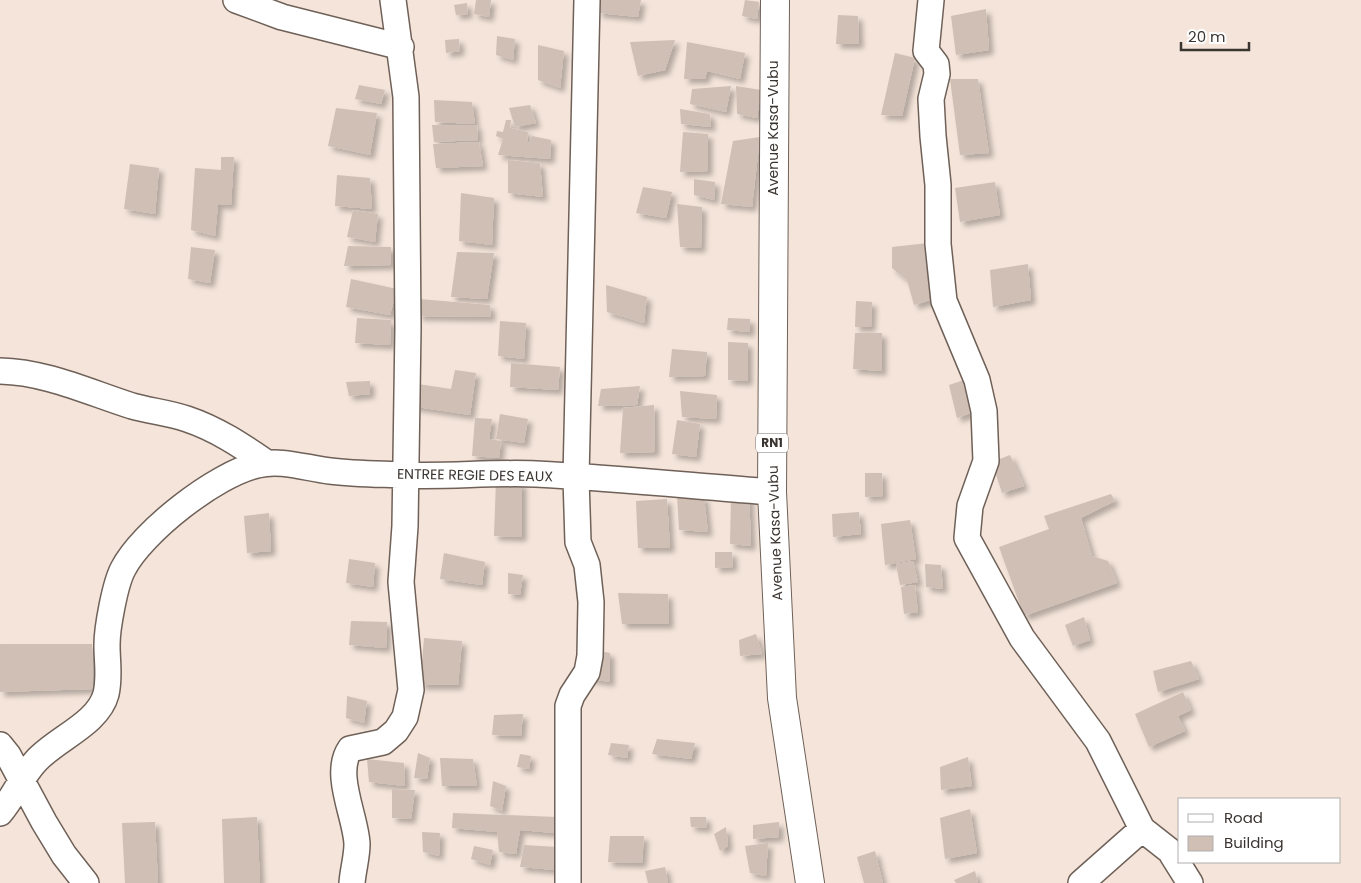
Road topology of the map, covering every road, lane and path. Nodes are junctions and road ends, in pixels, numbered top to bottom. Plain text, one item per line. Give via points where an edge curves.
1 (236, 0) edge
2 (393, 0) edge
3 (587, 0) edge
4 (775, 0) edge
5 (931, 0) edge
6 (401, 47) junction
7 (0, 371) edge
8 (267, 463) junction
9 (405, 476) junction
10 (576, 478) junction
11 (772, 492) junction
12 (0, 745) edge
13 (21, 780) junction
14 (0, 813) edge
15 (1142, 829) junction
16 (86, 883) edge
17 (352, 883) edge
18 (568, 883) edge
19 (810, 883) edge
20 (1081, 883) edge
21 (1190, 883) edge

1 - 6 street via 282,17
2 - 6 street
3 - 10 street
4 - 11 highway, Avenue Kasa-Vubu / RN1
5 - 15 street via 926,51 936,64 937,74 932,99 932,136 944,300 977,380 984,411 986,461 970,506 967,538 1022,638 1098,741
6 - 9 street via 408,155
7 - 8 street via 22,371 133,406 188,419 227,436
8 - 9 street, ENTREE REGIE DES EAUX
8 - 13 street via 222,478 168,518 138,548 123,568 117,584 107,646 110,671 106,695 99,709 90,720 36,760
9 - 10 street, ENTREE REGIE DES EAUX via 535,474
9 - 17 street via 401,582 411,690 405,717 396,731 383,742 348,752 345,781 357,845
10 - 11 street, ENTREE REGIE DES EAUX
10 - 18 street via 578,542 587,565 591,602 590,656 587,672 568,706
11 - 19 highway, Avenue Kasa-Vubu / RN1 via 782,698
12 - 13 street
13 - 14 street
13 - 16 street via 64,855
15 - 20 street
15 - 21 street via 1170,851

